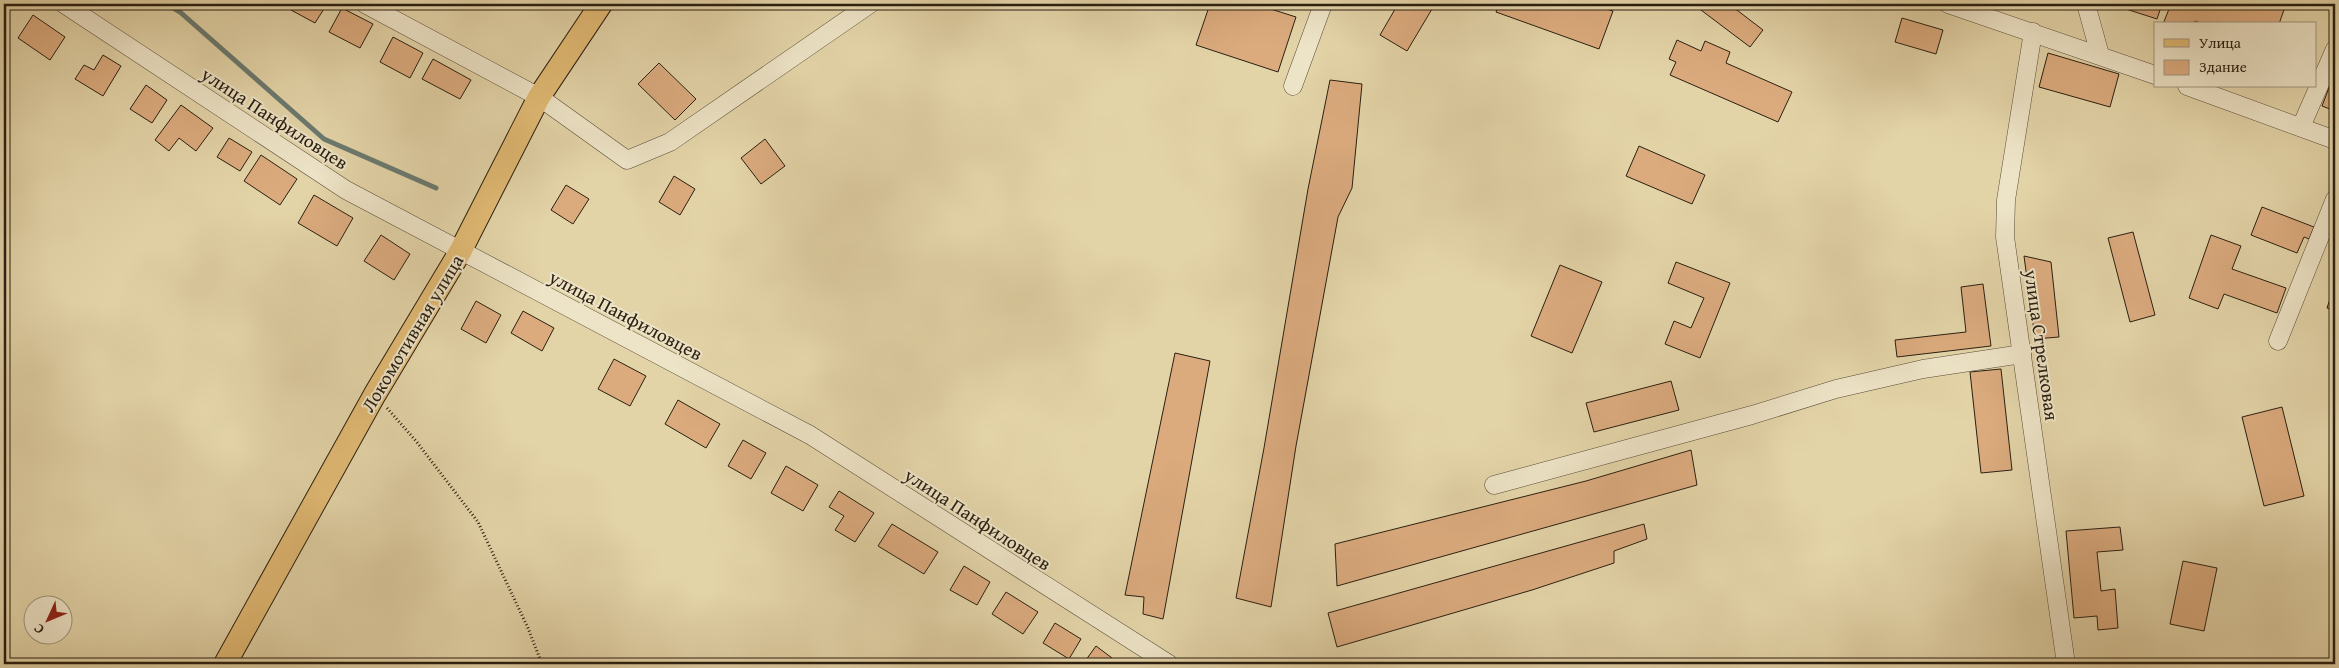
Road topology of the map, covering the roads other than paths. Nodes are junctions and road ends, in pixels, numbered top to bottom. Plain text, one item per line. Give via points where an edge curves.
1 (64, 4) edge
2 (365, 4) edge
3 (601, 4) edge
4 (870, 4) edge
5 (1324, 4) edge
6 (1948, 4) edge
7 (2086, 4) edge
8 (2033, 32) junction
9 (2335, 49) edge
10 (2100, 55) junction
11 (2154, 75) edge
12 (1293, 86) dead end
13 (2192, 88) edge
14 (538, 97) junction
15 (2302, 128) junction
16 (2335, 140) edge
17 (2335, 199) edge
18 (460, 252) junction
19 (2278, 341) dead end
20 (2022, 354) junction
21 (1494, 485) dead end
22 (225, 664) edge
23 (1169, 664) edge
24 (2066, 664) edge

1 - 18 street, улица Панфиловцев via 346,190
2 - 14 street
3 - 14 main road, Локомотивная улица
4 - 14 street via 670,142 627,160
5 - 12 street
6 - 8 street
7 - 10 street
8 - 10 street
8 - 20 street, улица Стрелковая via 2006,200 2005,228
9 - 15 street
10 - 11 street
13 - 15 street
14 - 18 main road, Локомотивная улица
15 - 16 street
17 - 19 street
18 - 22 main road, Локомотивная улица via 375,394
18 - 23 street, улица Панфиловцев via 810,436
20 - 21 street via 1923,369 1836,389
20 - 24 street, улица Стрелковая

